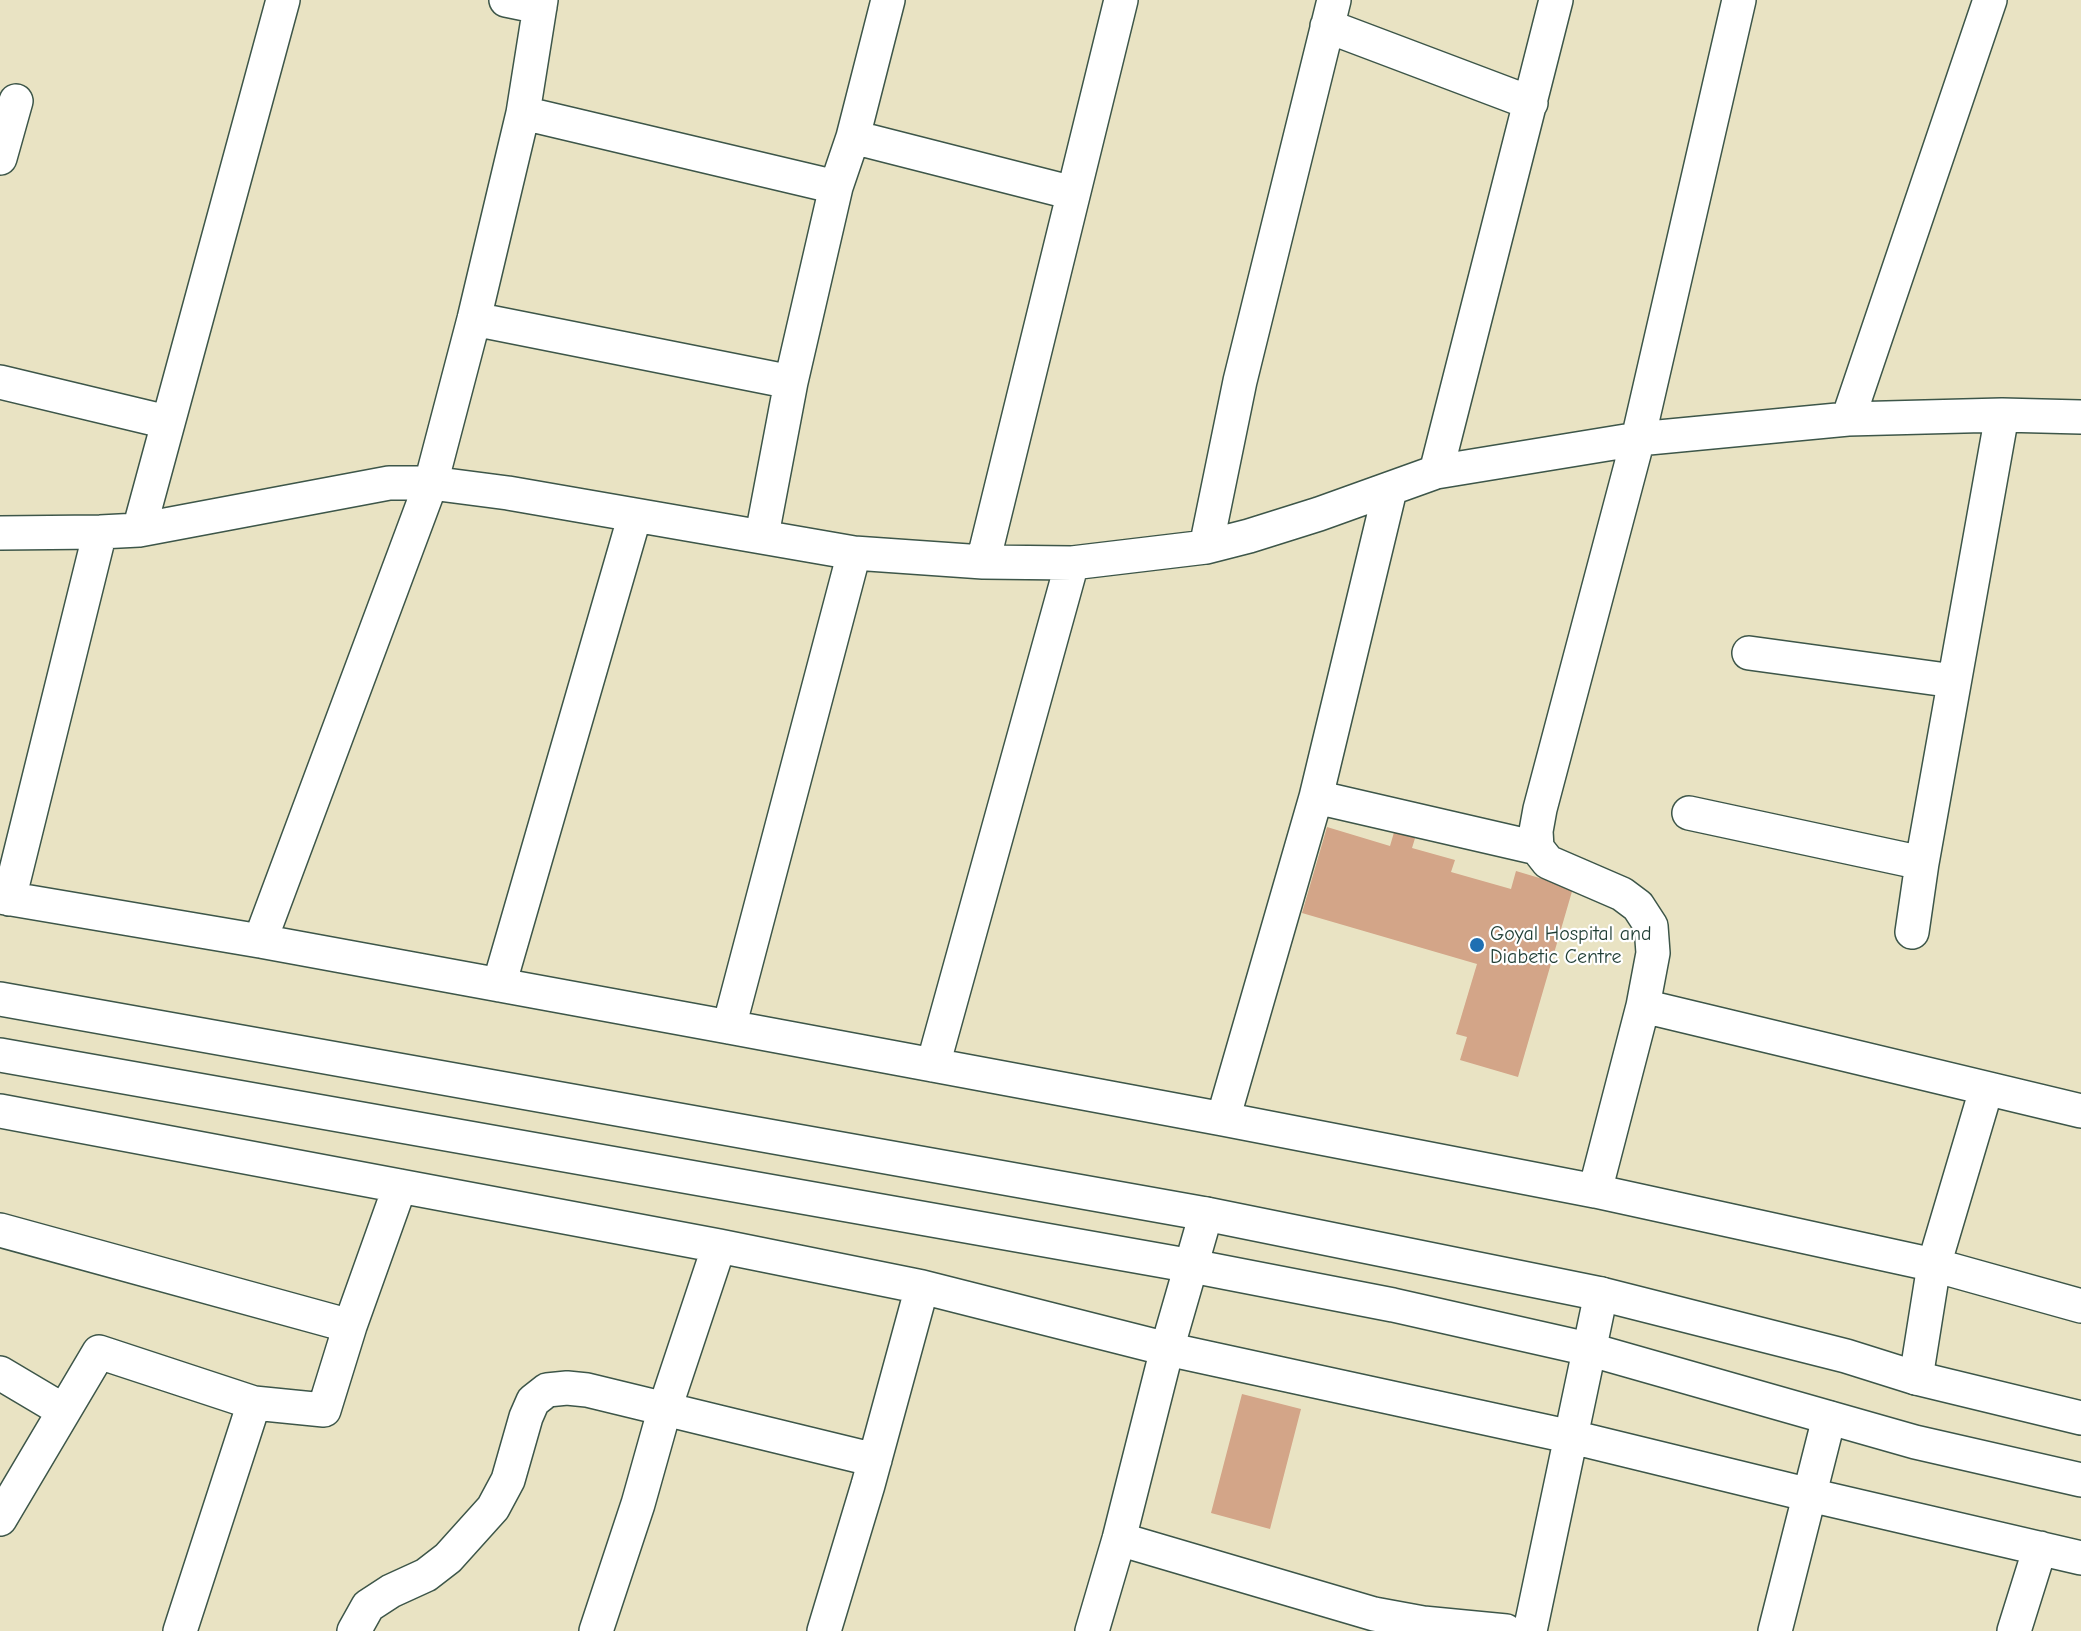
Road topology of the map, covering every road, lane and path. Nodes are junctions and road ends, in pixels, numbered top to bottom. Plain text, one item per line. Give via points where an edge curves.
1 (283, 0) edge
2 (506, 0) edge
3 (888, 0) edge
4 (1121, 0) edge
5 (1556, 0) edge
6 (1739, 0) edge
7 (1990, 0) edge
8 (540, 3) edge
9 (1330, 13) edge
10 (16, 101) dead end
11 (1531, 104) junction
12 (523, 113) junction
13 (853, 137) junction
14 (0, 158) edge
15 (836, 187) junction
16 (1073, 193) junction
17 (474, 319) junction
18 (0, 382) edge
19 (791, 382) junction
20 (2002, 415) junction
21 (2081, 417) edge
22 (1848, 419) junction
23 (167, 422) junction
24 (1638, 439) junction
25 (1436, 472) junction
26 (431, 483) junction
27 (1390, 490) junction
28 (635, 515) junction
29 (139, 530) junction
30 (100, 532) junction
31 (0, 533) edge
32 (762, 536) junction
33 (1206, 547) junction
34 (854, 553) junction
35 (983, 561) junction
36 (1072, 563) junction
37 (1749, 653) dead end
38 (1954, 681) junction
39 (1316, 797) junction
40 (1689, 813) dead end
41 (1537, 848) junction
42 (1922, 863) junction
43 (4, 898) edge
44 (1912, 932) dead end
45 (260, 941) junction
46 (499, 985) junction
47 (0, 999) edge
48 (1643, 1006) junction
49 (729, 1027) junction
50 (0, 1055) edge
51 (933, 1065) junction
52 (1986, 1090) junction
53 (0, 1111) edge
54 (2081, 1112) edge
55 (1223, 1119) junction
56 (400, 1186) junction
57 (1595, 1191) junction
58 (1206, 1214) junction
59 (0, 1230) edge
60 (719, 1246) junction
61 (1934, 1265) junction
62 (1192, 1266) junction
63 (922, 1287) junction
64 (1601, 1294) junction
65 (2081, 1306) edge
66 (350, 1326) junction
67 (1167, 1348) junction
68 (1588, 1348) junction
69 (0, 1373) edge
70 (1916, 1378) junction
71 (254, 1403) junction
72 (665, 1408) junction
73 (64, 1411) junction
74 (2081, 1418) edge
75 (1829, 1419) junction
76 (1572, 1437) junction
77 (875, 1460) junction
78 (2081, 1480) edge
79 (1810, 1496) junction
80 (0, 1519) edge
81 (1119, 1539) junction
82 (2040, 1548) junction
83 (2081, 1558) edge
84 (180, 1631) edge
85 (354, 1631) edge
86 (596, 1631) edge
87 (824, 1631) edge
88 (1092, 1631) edge
89 (1506, 1631) edge
90 (1530, 1631) edge
91 (1775, 1631) edge
92 (2014, 1631) edge

1 - 23 street
2 - 8 street
3 - 13 street
4 - 16 street
5 - 11 street
6 - 24 street
7 - 22 street
8 - 12 street
9 - 11 street
9 - 33 street via 1240,381
10 - 14 street
11 - 25 street
12 - 15 street
12 - 17 street
13 - 15 street
13 - 16 street
15 - 19 street
16 - 35 street
17 - 19 street
17 - 26 street
18 - 23 street
19 - 32 street
20 - 21 street
20 - 22 street
20 - 38 street
22 - 24 street
23 - 29 street
24 - 25 street
24 - 41 street via 1540,809
25 - 27 street
26 - 28 street
26 - 29 street via 389,483
26 - 45 street
27 - 33 street
27 - 39 street
28 - 32 street
28 - 46 street
29 - 30 street
30 - 31 street
30 - 43 street
32 - 34 street
33 - 36 street
34 - 35 street
34 - 49 street
35 - 36 street
36 - 51 street
37 - 38 street
38 - 42 street
39 - 41 street
39 - 55 street
40 - 42 street
41 - 48 street via 1548,862 1614,890 1638,906 1651,926 1653,953
42 - 44 street
43 - 45 street
45 - 46 street
46 - 49 street
47 - 58 street
48 - 52 street
48 - 57 street
49 - 51 street
50 - 62 street
51 - 55 street
52 - 54 street
52 - 61 street
53 - 56 street
55 - 57 street
56 - 60 street
56 - 66 street
57 - 61 street
58 - 62 street
58 - 64 street
59 - 66 street
60 - 63 street
60 - 72 street
61 - 65 street
61 - 70 street
62 - 67 street
62 - 68 street
63 - 67 street
63 - 77 street
64 - 68 street
64 - 70 street via 1846,1356
66 - 71 street via 324,1410
67 - 76 street
67 - 81 street
68 - 75 street
68 - 76 street
69 - 73 street
70 - 74 street
71 - 73 street via 99,1352
71 - 84 street
72 - 77 street
72 - 85 street via 587,1390 547,1390 533,1401 508,1480 493,1508 448,1558 426,1575 368,1606
72 - 86 street
73 - 80 street
75 - 78 street
75 - 79 street
76 - 79 street
76 - 90 street
77 - 87 street
79 - 82 street
79 - 91 street
81 - 88 street
81 - 89 street via 1374,1614
82 - 83 street
82 - 92 street

